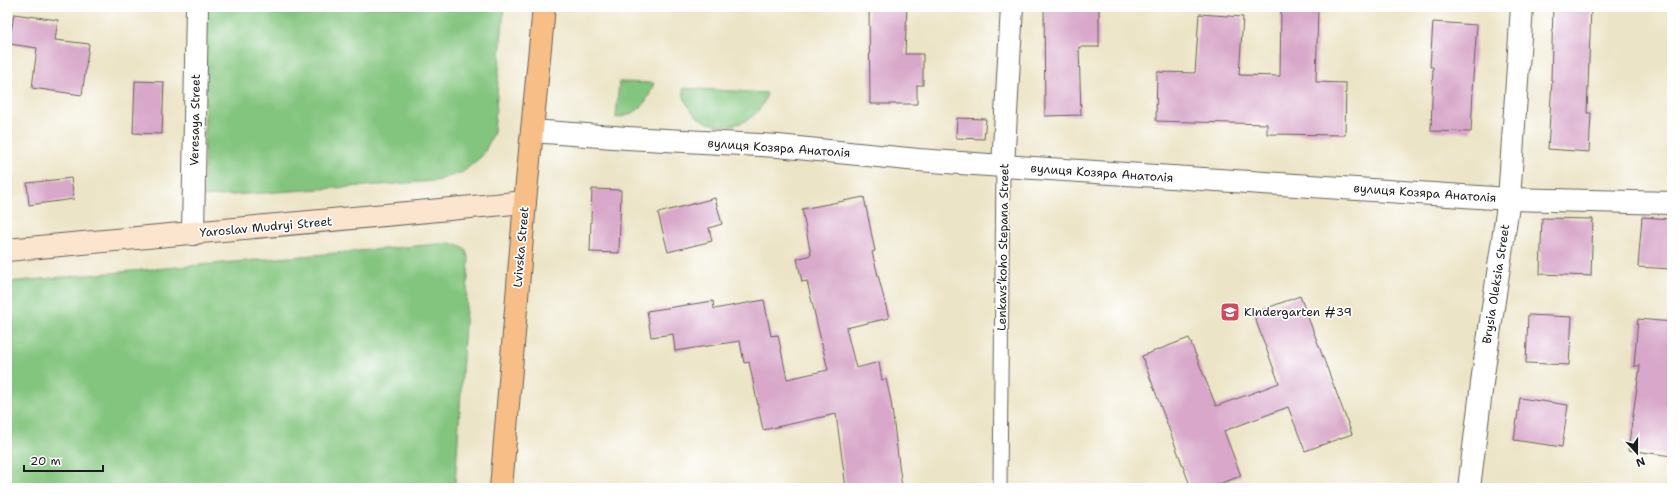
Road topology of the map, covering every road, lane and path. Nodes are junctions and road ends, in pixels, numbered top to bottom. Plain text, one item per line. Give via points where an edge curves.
1 (197, 7) edge
2 (544, 7) edge
3 (1012, 7) edge
4 (1522, 7) edge
5 (532, 130) junction
6 (1003, 166) junction
7 (1509, 199) junction
8 (525, 202) junction
9 (1672, 203) edge
10 (193, 234) junction
11 (7, 250) edge
12 (501, 488) edge
13 (1000, 488) edge
14 (1469, 488) edge

1 - 10 street, Veresaya Street
2 - 5 main road, Lvivska Street
3 - 6 street, Lenkavsʹkoho Stepana Street
4 - 7 street, Brysia Oleksia Street
5 - 6 street, вулиця Козяра Анатолія via 778,146
5 - 8 main road, Lvivska Street
6 - 7 street, вулиця Козяра Анатолія
6 - 13 lane, Lenkavsʹkoho Stepana Street
7 - 9 street, вулиця Козяра Анатолія
7 - 14 street, Brysia Oleksia Street
8 - 10 main road, Yaroslav Mudryi Street
8 - 12 main road, Lvivska Street
10 - 11 main road, Yaroslav Mudryi Street

